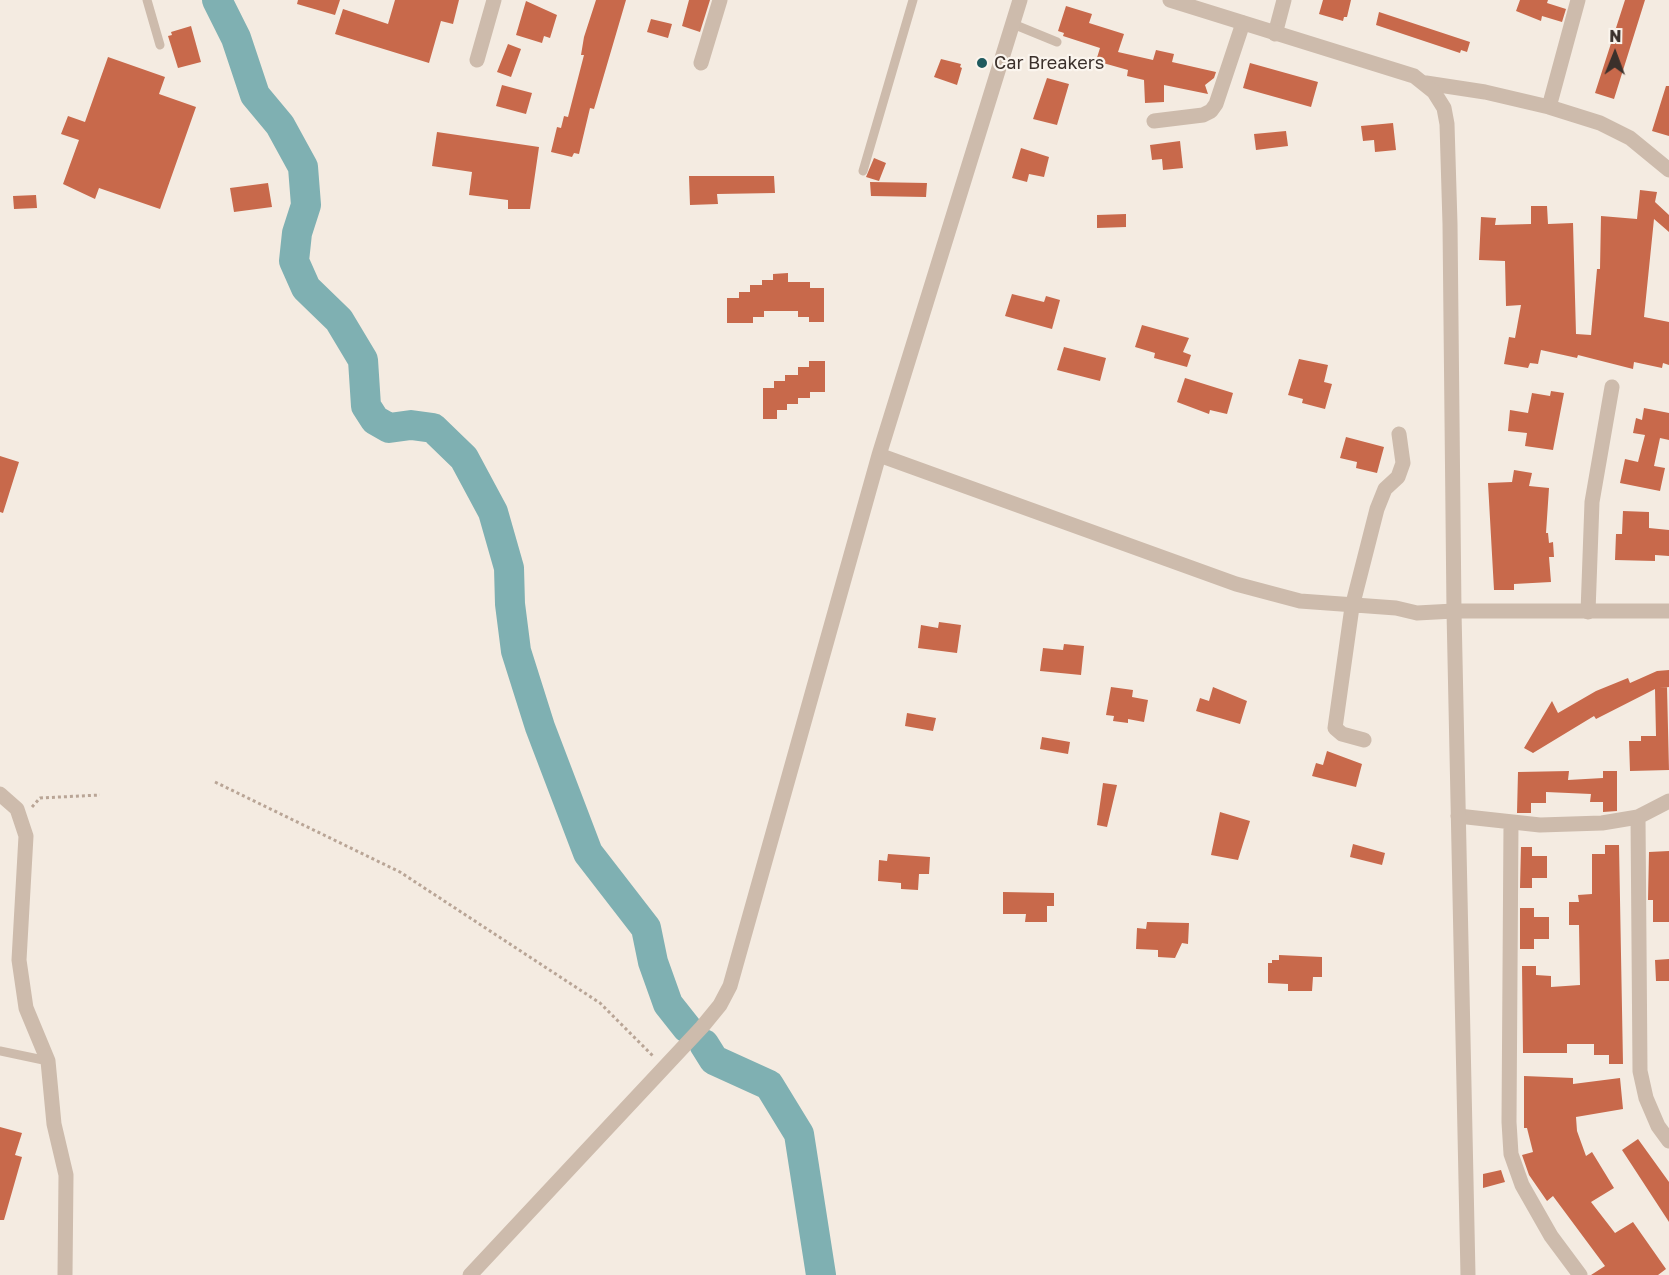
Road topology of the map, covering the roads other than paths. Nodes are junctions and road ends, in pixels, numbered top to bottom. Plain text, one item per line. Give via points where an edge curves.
1 (147, 0) edge
2 (494, 0) edge
3 (720, 0) edge
4 (913, 0) edge
5 (1020, 0) edge
6 (1170, 0) edge
7 (1284, 0) edge
8 (1578, 0) edge
9 (1243, 23) junction
10 (1013, 24) junction
11 (1275, 34) junction
12 (1057, 42) dead end
13 (160, 45) dead end
14 (477, 60) dead end
15 (700, 63) dead end
16 (1426, 83) junction
17 (1549, 107) junction
18 (1154, 121) dead end
19 (1669, 170) edge
20 (864, 171) dead end
21 (1612, 387) dead end
22 (1399, 434) dead end
23 (879, 455) junction
24 (1352, 607) junction
25 (1454, 611) junction
26 (1669, 611) edge
27 (1588, 612) junction
28 (1365, 740) dead end
29 (0, 794) edge
30 (1669, 801) edge
31 (1458, 816) junction
32 (1638, 817) junction
33 (1511, 823) junction
34 (0, 1051) edge
35 (48, 1061) junction
36 (1669, 1141) edge
37 (65, 1275) edge
38 (470, 1275) edge
39 (1468, 1275) edge
40 (1580, 1275) edge

1 - 13 lane
2 - 14 street
3 - 15 street
4 - 20 lane
5 - 10 street
6 - 9 street
7 - 11 street
8 - 17 street
9 - 11 street
9 - 18 street via 1216,104 1210,111
10 - 12 lane
10 - 23 street
11 - 16 street
16 - 17 street
16 - 25 street via 1440,99 1447,124
17 - 19 street via 1600,123 1630,138
21 - 27 street via 1592,502
22 - 24 street via 1403,463 1377,509
23 - 24 street via 1236,584 1300,601
23 - 38 street via 730,986 708,1020
24 - 25 street via 1396,608 1417,613
24 - 28 street via 1335,728
25 - 27 street
25 - 31 street
26 - 27 street
29 - 35 street via 17,809 26,836 19,960 26,1008
30 - 32 street
31 - 33 street
31 - 39 street
32 - 33 street via 1602,823
32 - 36 street via 1640,1071 1646,1098
33 - 40 street via 1511,1154 1522,1185 1551,1236
34 - 35 lane
35 - 37 street via 54,1124 66,1174

